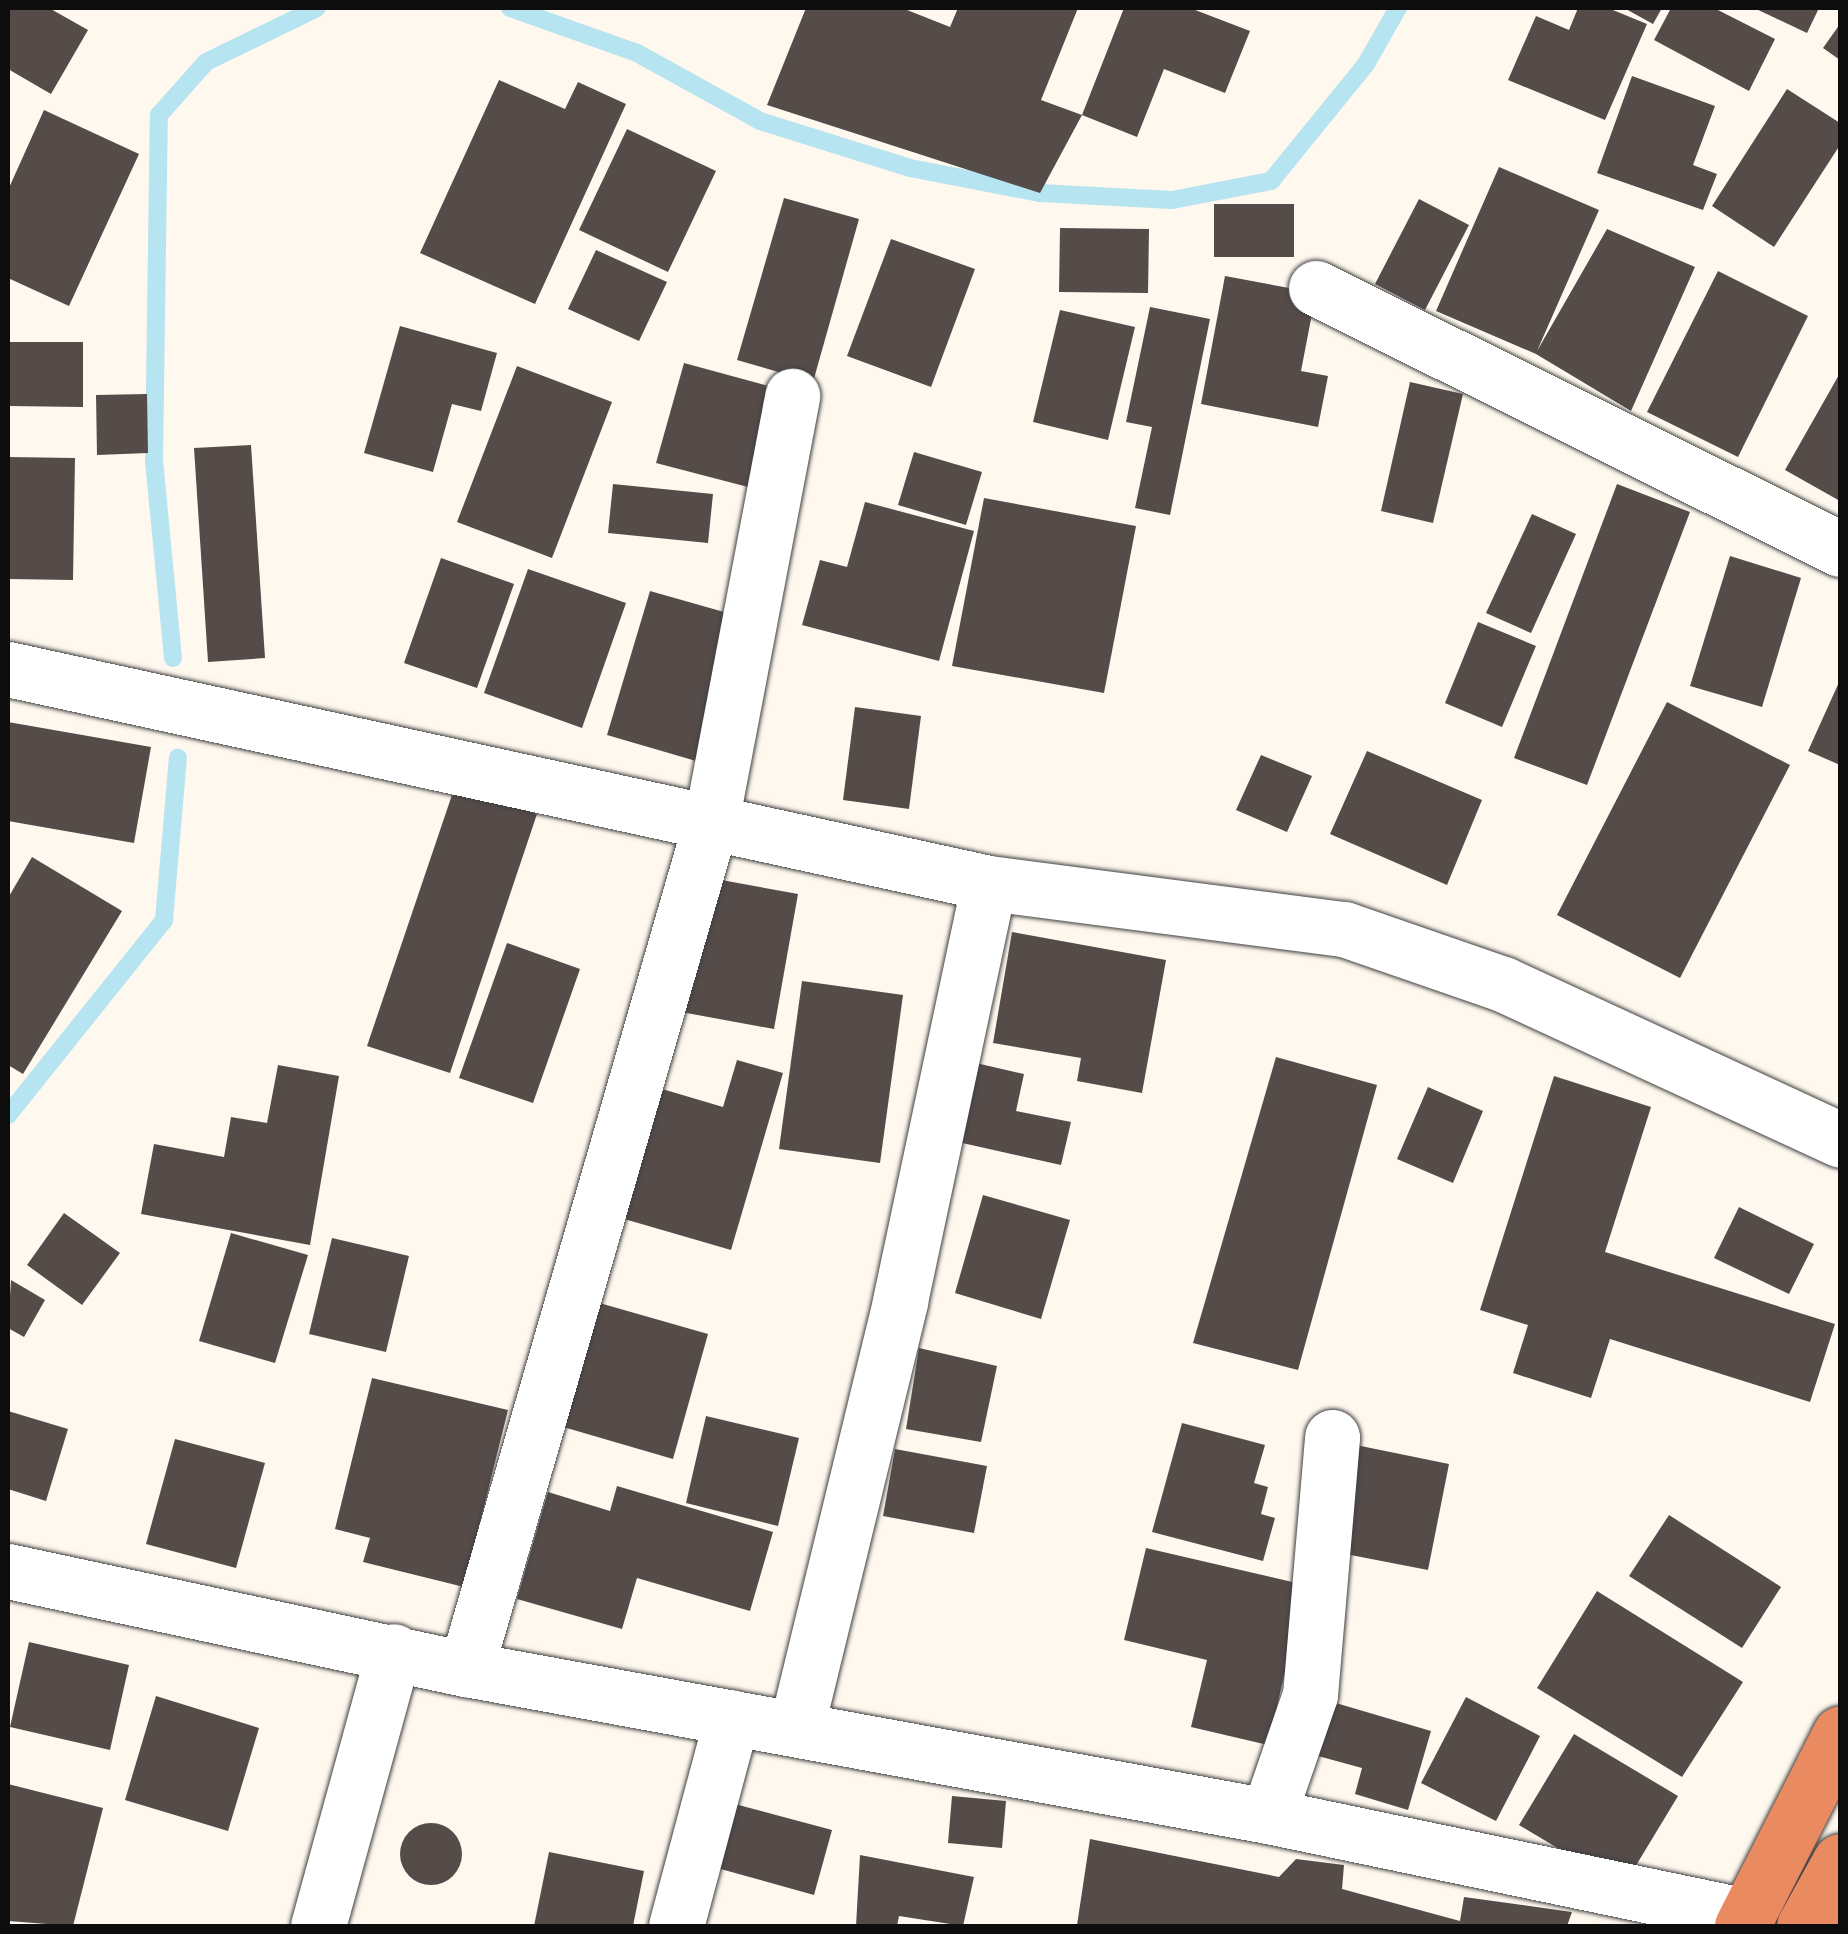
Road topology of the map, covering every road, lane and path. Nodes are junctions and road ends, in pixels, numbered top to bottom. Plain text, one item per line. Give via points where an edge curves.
1 (1316, 288) dead end
2 (792, 396) dead end
3 (1840, 550) edge
4 (8, 669) edge
5 (712, 822) junction
6 (988, 883) junction
7 (1840, 1140) edge
8 (1332, 1437) dead end
9 (8, 1570) edge
10 (394, 1651) junction
11 (466, 1669) junction
12 (732, 1717) junction
13 (796, 1729) junction
14 (1840, 1734) edge
15 (1268, 1816) junction
16 (1840, 1861) edge
17 (1745, 1922) edge
18 (318, 1926) edge
19 (676, 1926) edge
20 (1804, 1926) edge

1 - 3 street
2 - 5 street
4 - 5 street
5 - 6 street
5 - 11 street
6 - 7 street via 1344,929 1503,984
6 - 13 street via 900,1301
8 - 15 street via 1310,1694
9 - 10 street
10 - 11 street
10 - 18 street
11 - 12 street
12 - 13 street
12 - 19 street
13 - 15 street
14 - 17 highway
15 - 17 street
16 - 20 highway

